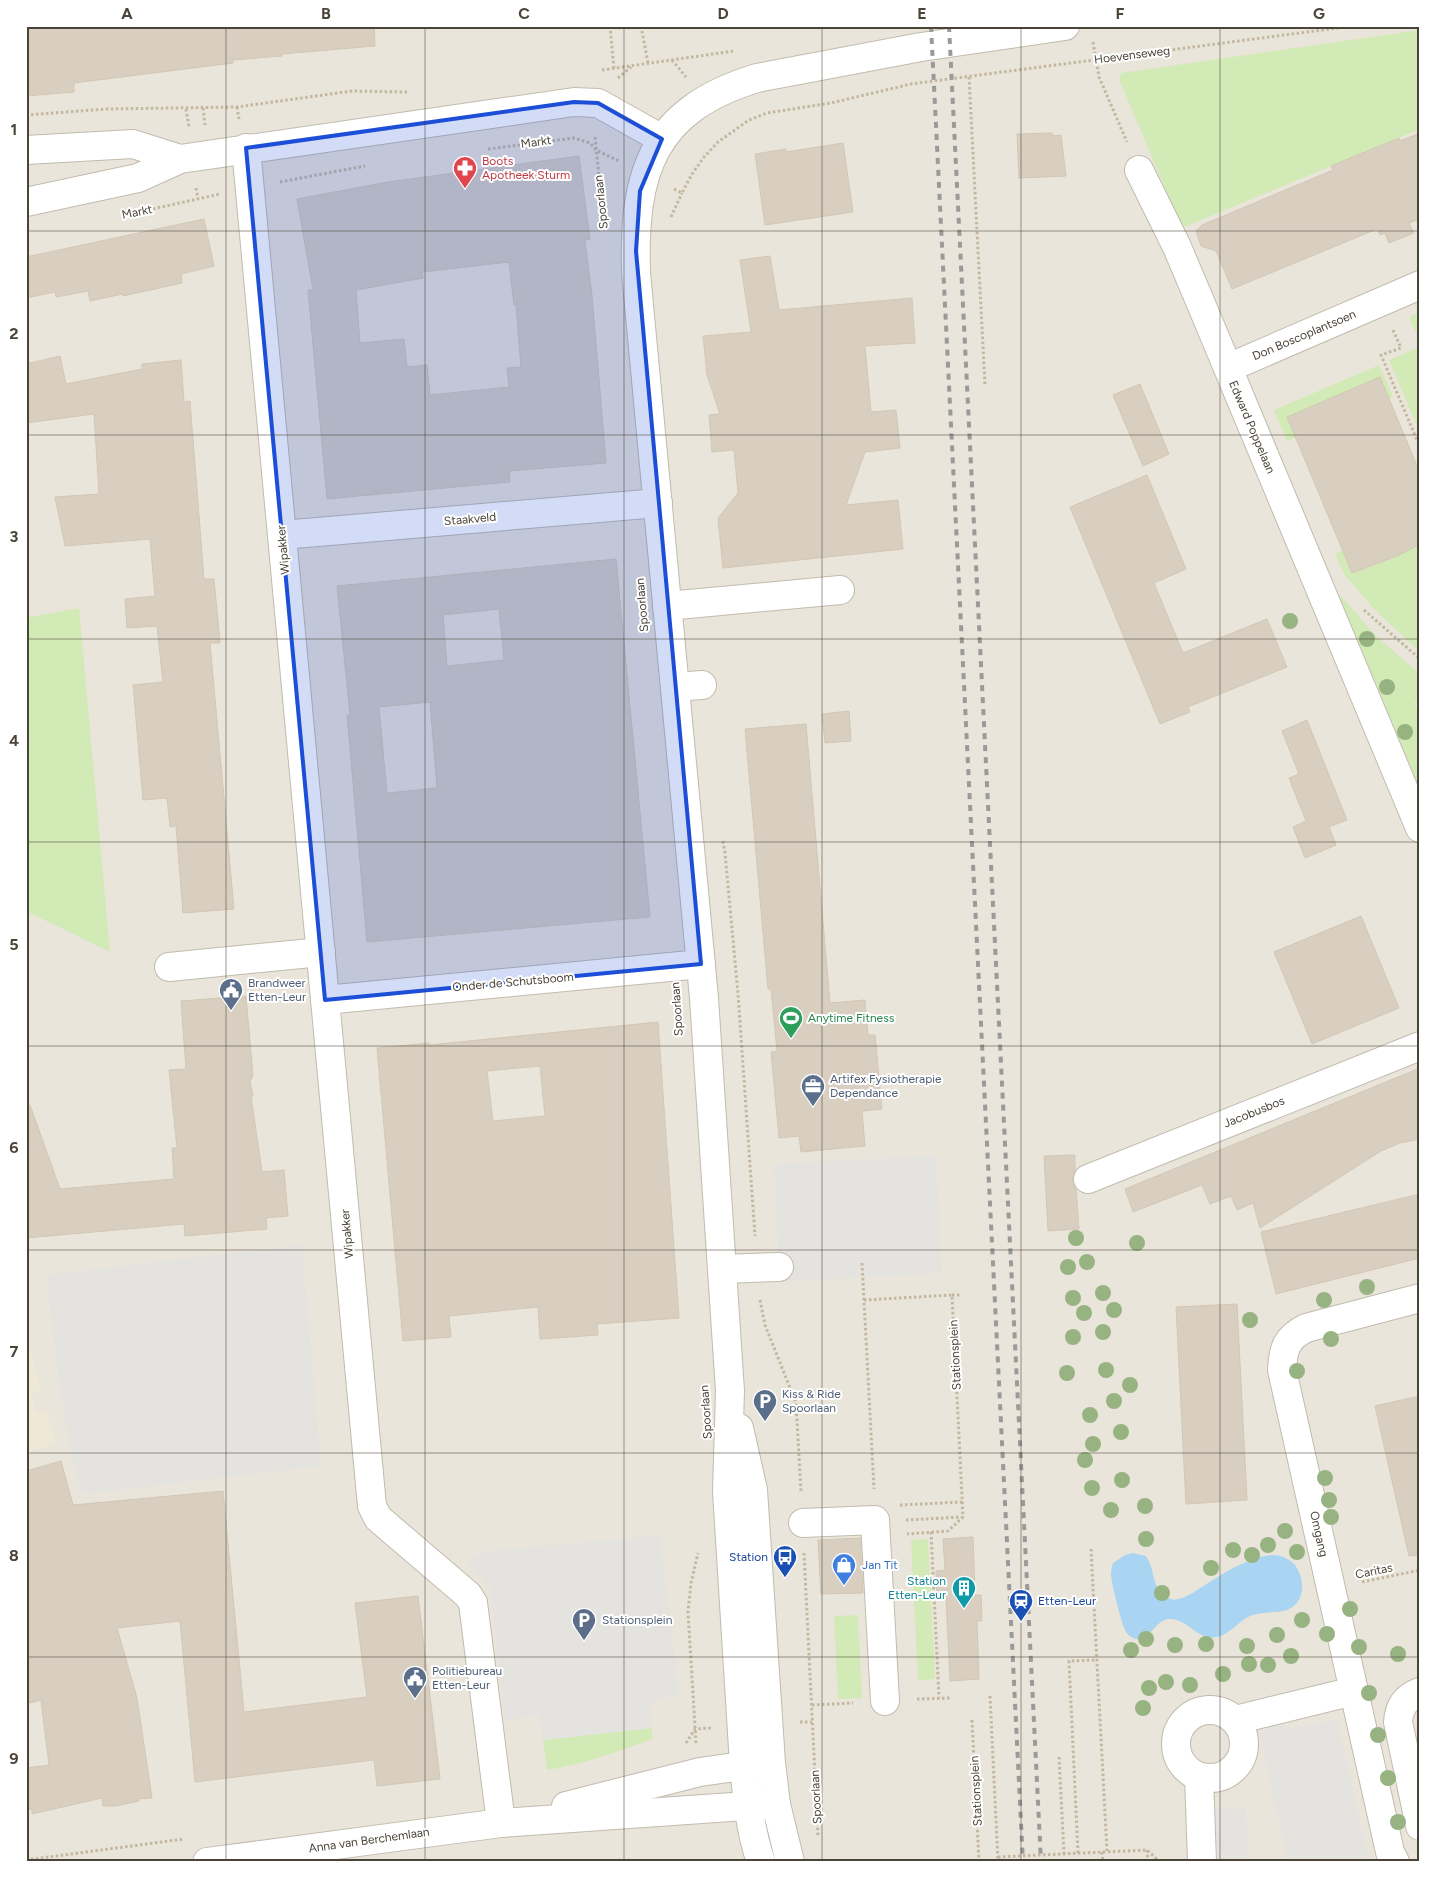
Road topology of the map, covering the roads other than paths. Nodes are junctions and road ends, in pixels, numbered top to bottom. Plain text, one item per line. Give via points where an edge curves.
1 (1065, 26) edge
2 (662, 139) junction
3 (246, 148) junction
4 (26, 150) edge
5 (180, 159) junction
6 (1139, 170) road end
7 (26, 202) edge
8 (1420, 285) edge
9 (1228, 368) junction
10 (658, 503) junction
11 (282, 534) junction
12 (840, 590) dead end
13 (667, 606) junction
14 (702, 685) dead end
15 (675, 687) junction
16 (1420, 828) edge
17 (321, 952) junction
18 (701, 964) junction
19 (169, 967) dead end
20 (325, 1000) junction
21 (1420, 1046) edge
22 (1088, 1179) dead end
23 (768, 1267) road end
24 (723, 1270) junction
25 (1420, 1298) edge
26 (730, 1392) junction
27 (803, 1523) road end
28 (1354, 1691) junction
29 (1420, 1692) edge
30 (885, 1701) dead end
31 (1235, 1720) junction
32 (771, 1763) junction
33 (744, 1765) junction
34 (1199, 1777) junction
35 (776, 1804) junction
36 (748, 1807) junction
37 (501, 1823) junction
38 (1420, 1826) edge
39 (207, 1862) edge
40 (761, 1862) edge
41 (790, 1862) edge
42 (1202, 1862) edge
43 (1395, 1862) edge

1 - 2 street via 921,47 757,78 731,86 693,108
2 - 3 street via 598,103 574,102
2 - 10 street, Spoorlaan via 644,174 636,230 636,273
3 - 5 street
3 - 11 street, Wipakker
4 - 5 street via 133,144
5 - 7 street via 138,178
6 - 9 street, Edward Poppelaan via 1177,247
8 - 9 street, Don Boscoplantsoen
9 - 16 street, Edward Poppelaan
10 - 11 street, Staakveld
10 - 13 street, Spoorlaan
11 - 17 street, Wipakker
12 - 13 street, Spoorlaan
13 - 15 street, Spoorlaan
14 - 15 street
15 - 18 street, Spoorlaan
17 - 19 street
17 - 20 street, Wipakker
18 - 20 street, Onder de Schutsboom
18 - 24 street, Spoorlaan
20 - 37 street, Wipakker via 372,1506 376,1516 469,1582 470,1599 475,1608 495,1704
21 - 22 street, Jacobusbos
23 - 24 street
24 - 26 street, Spoorlaan
25 - 28 street, Omgang via 1306,1328 1287,1343 1283,1356 1282,1370
26 - 32 street, Spoorlaan via 753,1490
26 - 33 street, Spoorlaan via 727,1491
27 - 30 street via 883,1515
28 - 31 street via 1297,1716
28 - 43 street, Omgang via 1390,1852
29 - 38 street via 1402,1705 1398,1722
31 - 34 street via 1242,1731 1242,1757 1224,1776
31 - 34 street via 1224,1712 1210,1710 1185,1720 1178,1732 1179,1759 1187,1770
32 - 33 street
32 - 35 street, Spoorlaan
33 - 36 street, Spoorlaan
33 - 37 street via 700,1772
34 - 42 street
35 - 36 street
35 - 41 street, Spoorlaan
36 - 37 street
36 - 40 street, Spoorlaan
37 - 39 street, Anna van Berchemlaan

